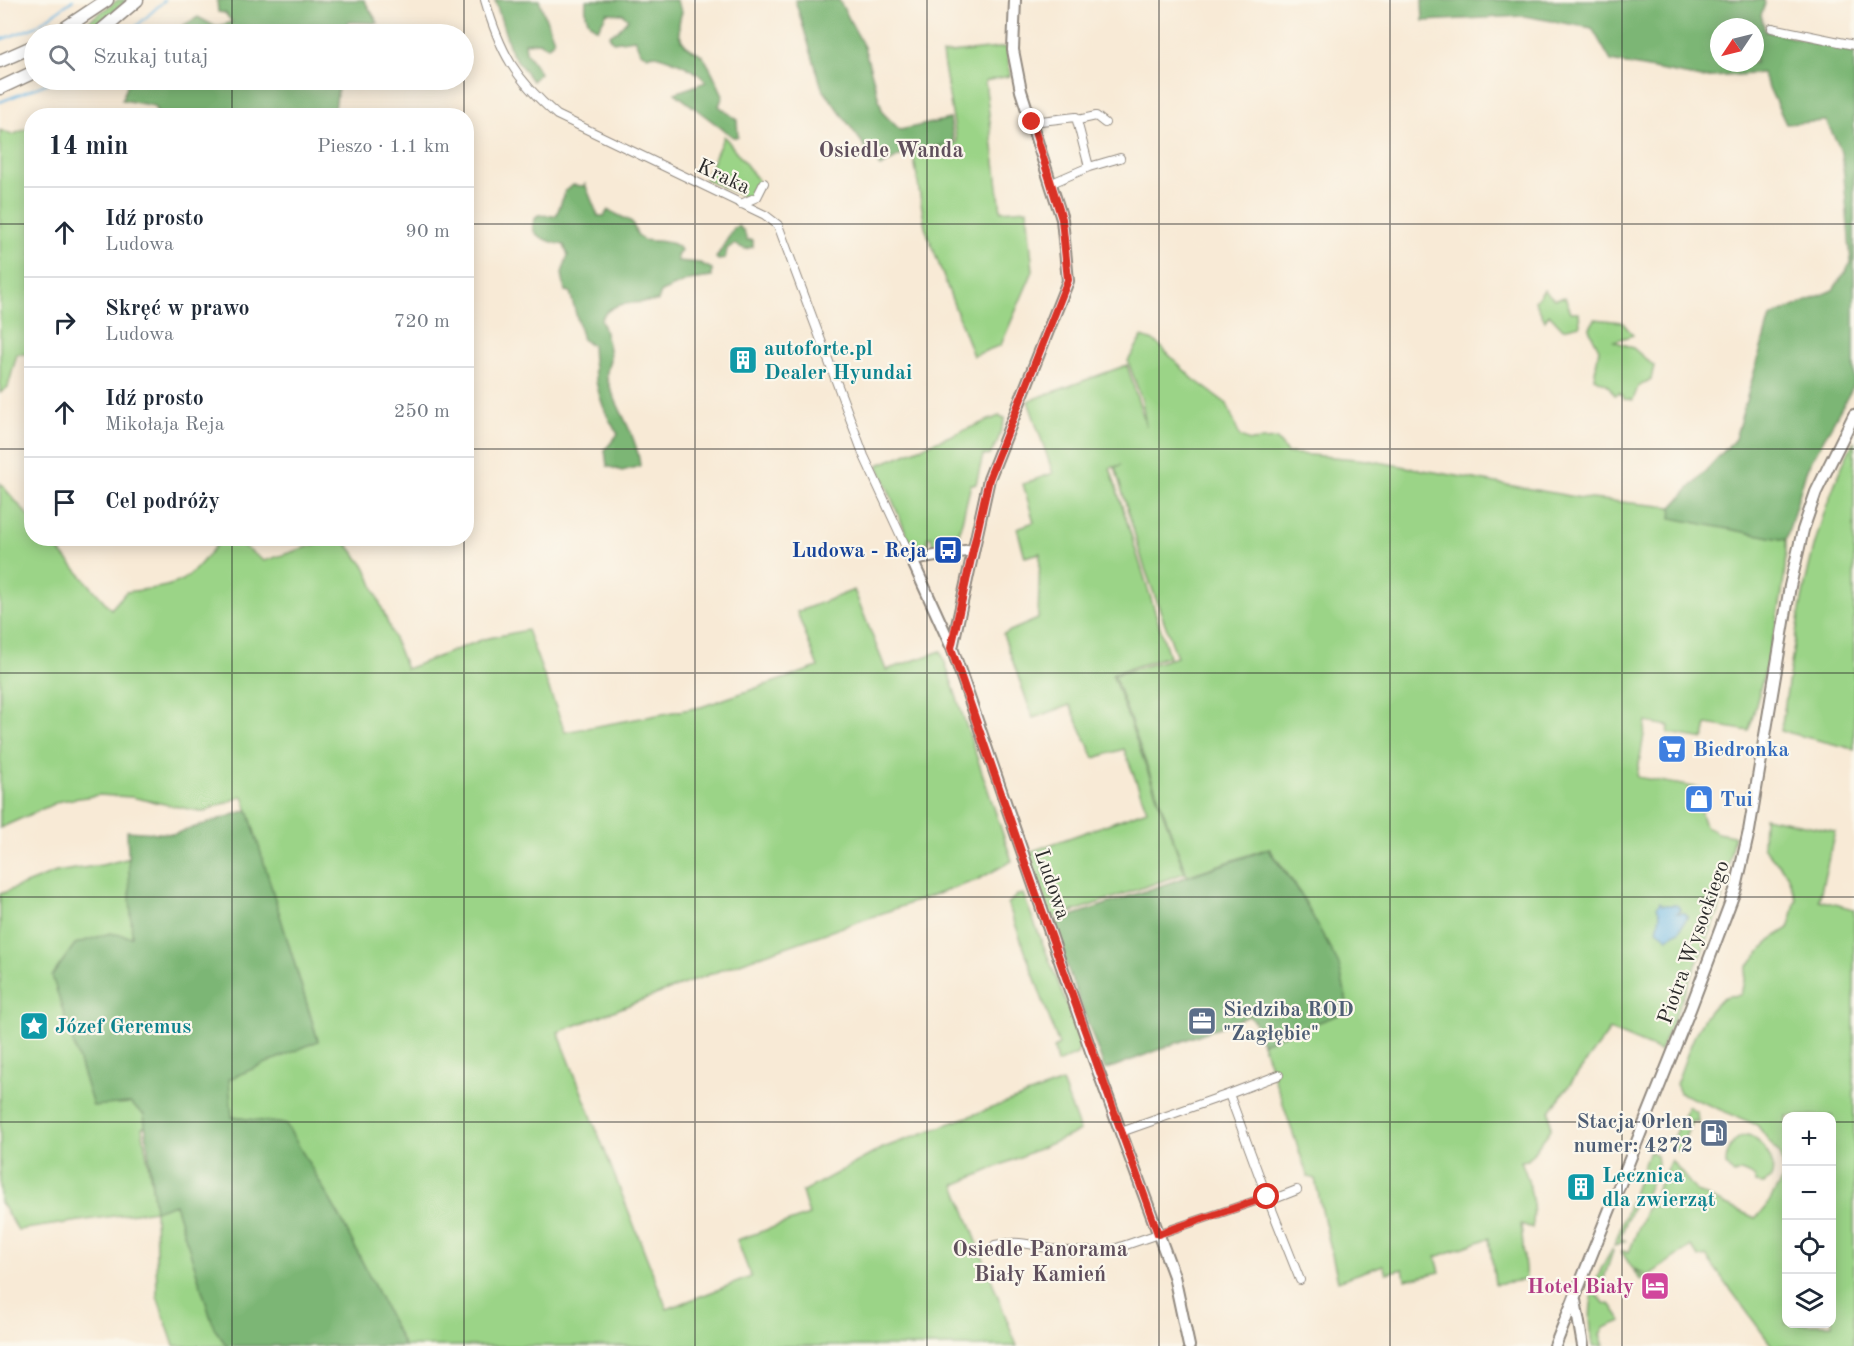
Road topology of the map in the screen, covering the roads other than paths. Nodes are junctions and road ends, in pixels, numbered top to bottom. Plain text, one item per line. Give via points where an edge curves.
1 (107, 0) edge
2 (137, 0) edge
3 (485, 0) edge
4 (1015, 0) edge
5 (71, 24) edge
6 (109, 24) edge
7 (1772, 27) dead end
8 (1854, 45) edge
9 (24, 50) edge
10 (0, 61) edge
11 (24, 77) edge
12 (0, 88) edge
13 (1078, 120) junction
14 (1032, 122) junction
15 (1105, 123) dead end
16 (1120, 158) dead end
17 (1089, 167) junction
18 (764, 183) dead end
19 (1052, 183) junction
20 (741, 204) junction
21 (1854, 415) edge
22 (864, 456) joint
23 (971, 550) junction
24 (912, 560) junction
25 (951, 648) junction
26 (1280, 1075) dead end
27 (1229, 1094) junction
28 (1121, 1132) junction
29 (1297, 1190) dead end
30 (1268, 1199) junction
31 (1158, 1234) junction
32 (995, 1245) dead end
33 (1300, 1280) dead end
34 (1575, 1300) junction
35 (1189, 1346) edge
36 (1555, 1346) edge
37 (1583, 1346) edge

1 - 5 main road
2 - 6 main road
3 - 20 street, Kraka via 508,63 530,92 557,115
4 - 14 street via 1013,50
7 - 8 street
9 - 10 main road
11 - 12 main road
13 - 14 street via 1074,116
13 - 15 street via 1096,116
13 - 17 street
14 - 19 street
16 - 17 street
17 - 19 street
18 - 20 street via 758,197
19 - 23 street via 1062,219 1068,280 989,479
20 - 22 street, Kraka via 765,214 778,225
21 - 34 street, Piotra Wysockiego via 1816,492 1803,530 1736,888
22 - 24 street, Ludowa
23 - 24 street
23 - 25 street
24 - 25 street, Ludowa
25 - 28 street, Ludowa
26 - 27 street
27 - 28 street
27 - 30 street
28 - 31 street, Ludowa
29 - 30 street
30 - 31 street
30 - 33 street
31 - 32 street via 1088,1253 1052,1249 1027,1241
31 - 35 street, Ludowa via 1174,1276
34 - 36 street, Piotra Wysockiego
34 - 37 street

